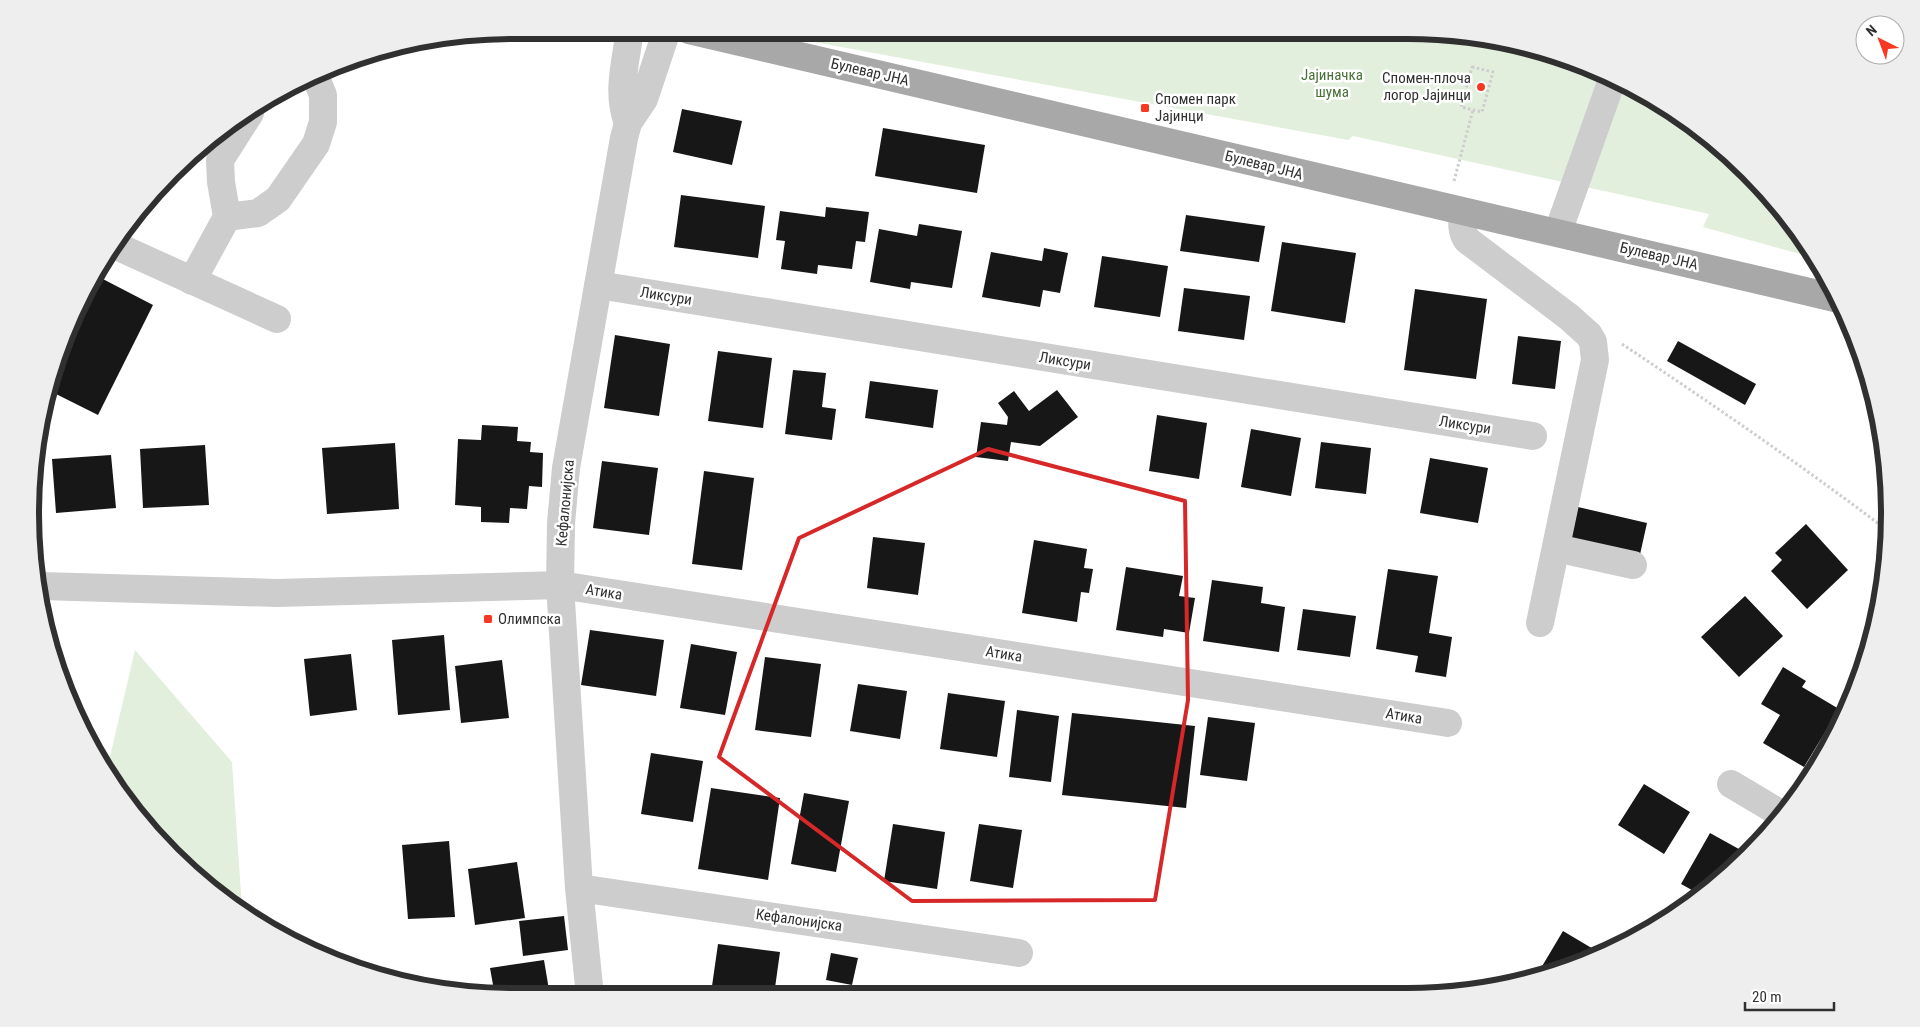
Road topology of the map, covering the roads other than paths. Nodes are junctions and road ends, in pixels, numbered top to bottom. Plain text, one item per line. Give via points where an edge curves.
1 (629, 39) edge
2 (664, 39) edge
3 (727, 39) edge
4 (318, 82) edge
5 (1610, 85) edge
6 (244, 123) edge
7 (628, 123) junction
8 (1455, 210) junction
9 (227, 217) junction
10 (1558, 232) junction
11 (120, 248) edge
12 (192, 281) junction
13 (598, 285) junction
14 (1828, 295) edge
15 (277, 319) dead end
16 (1533, 436) dead end
17 (1556, 548) junction
18 (1632, 565) dead end
19 (560, 585) junction
20 (45, 586) edge
21 (1540, 623) dead end
22 (1448, 723) dead end
23 (1731, 784) dead end
24 (1776, 811) edge
25 (579, 888) junction
26 (1019, 953) dead end
27 (589, 988) edge

1 - 7 street, Кефалонијска via 621,94
2 - 7 street, Кефалонијска via 644,99
3 - 8 main road, Булевар ЈНА
4 - 9 street via 324,95 323,122 316,144 278,199 258,213
5 - 10 street
6 - 9 street via 220,160
7 - 13 street, Кефалонијска
8 - 10 main road, Булевар ЈНА
8 - 17 street via 1467,240 1584,330 1593,342 1595,360
9 - 12 street
10 - 14 main road, Булевар ЈНА
11 - 12 street
12 - 15 street
13 - 16 street, Ликсури
13 - 19 street, Кефалонијска via 566,468
17 - 18 street
17 - 21 street
19 - 20 street via 277,593
19 - 22 street, Атика
19 - 25 street, Кефалонијска
23 - 24 street
25 - 26 street, Кефалонијска
25 - 27 street, Кефалонијска

